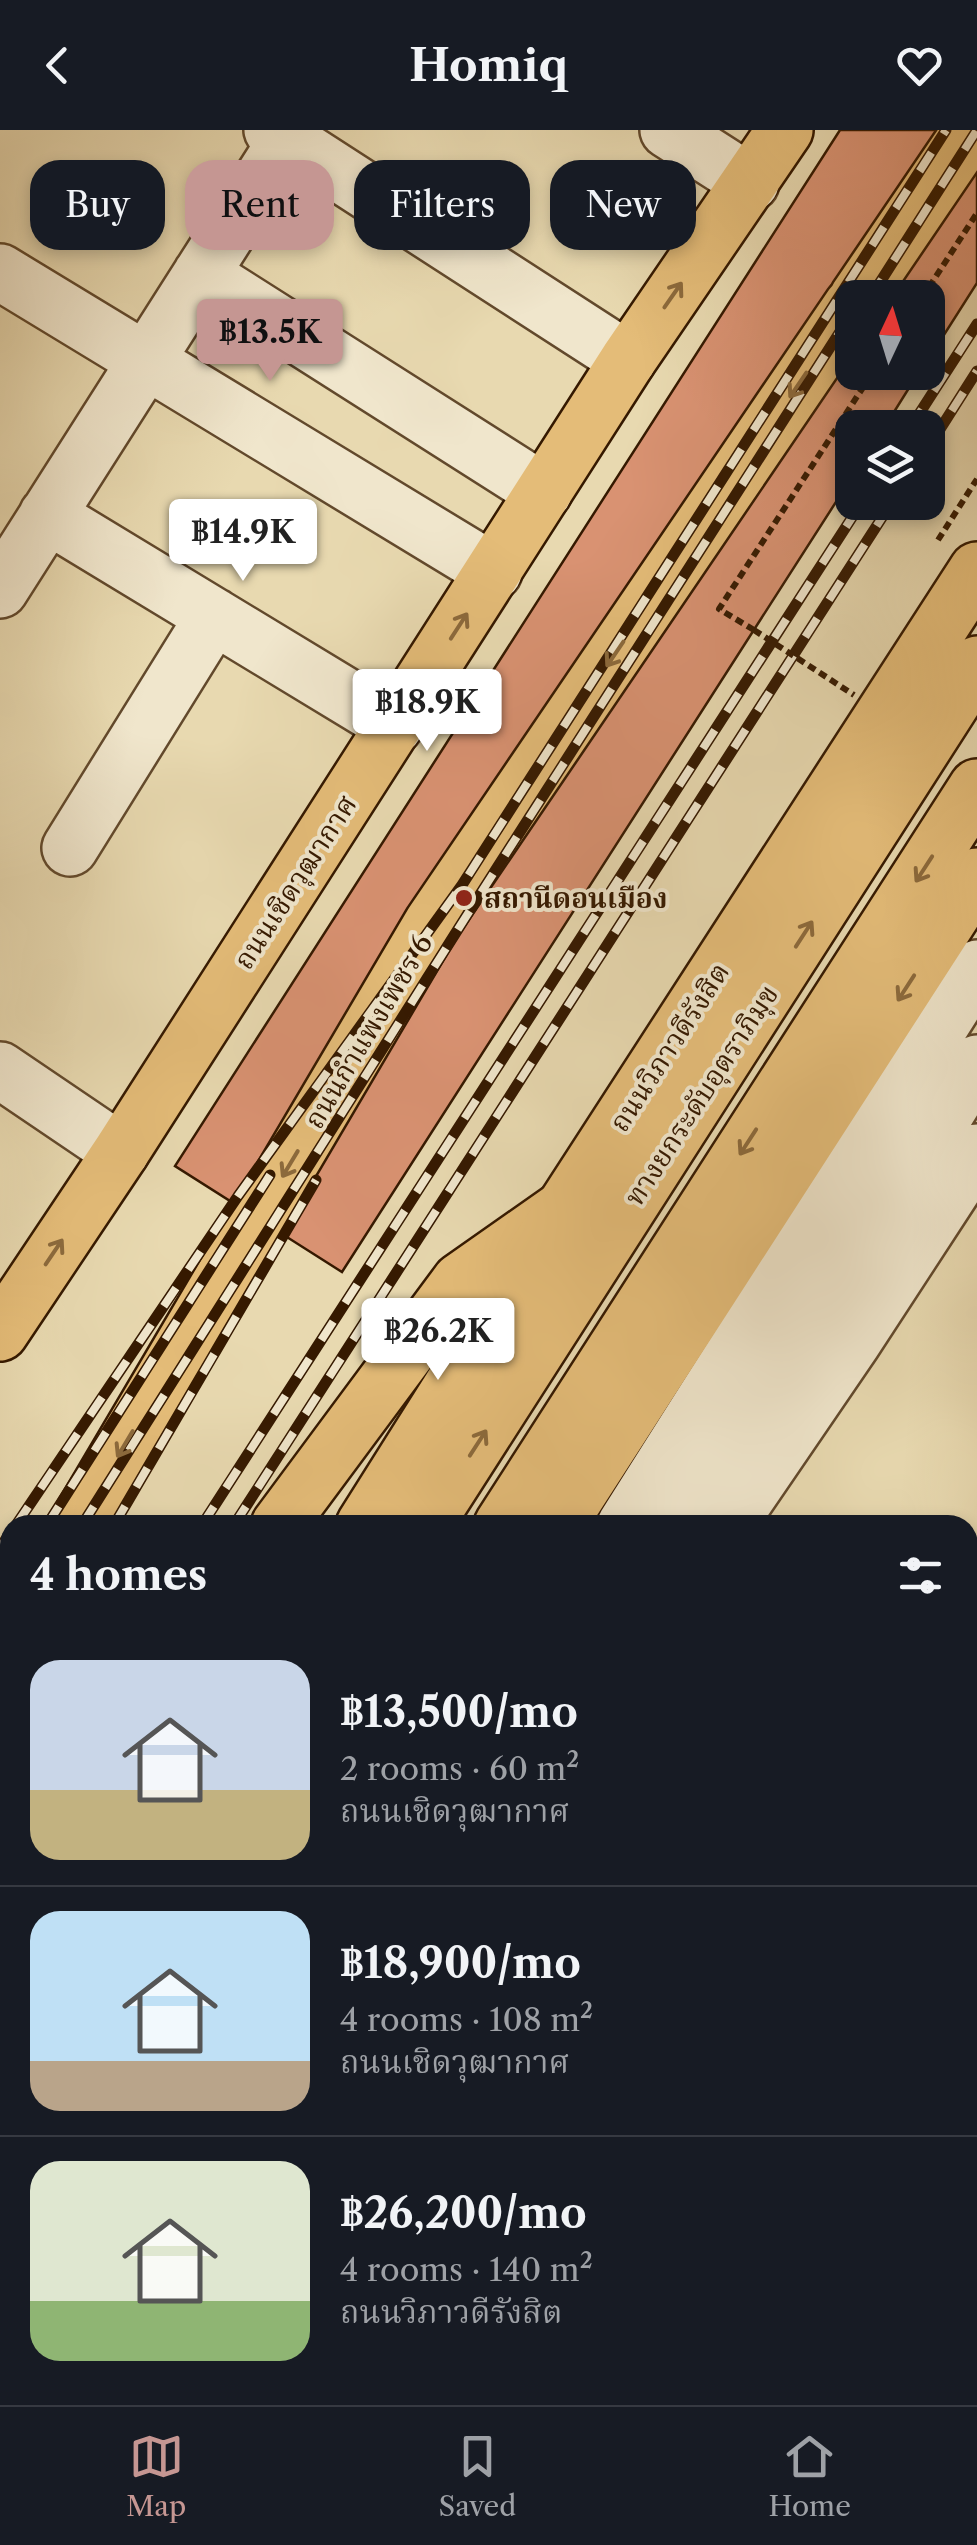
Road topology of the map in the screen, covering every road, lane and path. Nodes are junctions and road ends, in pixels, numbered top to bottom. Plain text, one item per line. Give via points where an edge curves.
1 (668, 130) edge
2 (784, 130) edge
3 (971, 130) edge
4 (284, 133) edge
5 (751, 183) junction
6 (977, 213) edge
7 (0, 272) edge
8 (201, 274) junction
9 (870, 280) edge
10 (934, 280) edge
11 (835, 330) edge
12 (147, 358) junction
13 (628, 360) junction
14 (861, 390) edge
15 (977, 479) edge
16 (544, 492) junction
17 (960, 506) dead end
18 (47, 515) junction
19 (977, 570) edge
20 (494, 572) junction
21 (0, 590) edge
22 (214, 616) junction
23 (977, 664) edge
24 (854, 695) dead end
25 (395, 726) junction
26 (977, 787) edge
27 (70, 848) dead end
28 (977, 876) edge
29 (977, 968) edge
30 (977, 1062) edge
31 (0, 1070) edge
32 (121, 1152) junction
33 (977, 1152) edge
34 (564, 1208) junction
35 (0, 1333) edge
36 (84, 1515) edge
37 (286, 1515) edge
38 (370, 1515) edge
39 (431, 1515) edge
40 (508, 1515) edge
41 (564, 1515) edge
42 (631, 1515) edge
43 (682, 1515) edge
44 (735, 1515) edge

1 - 5 street
2 - 5 main road, ถนนเชิดวุฒากาศ
3 - 9 main road
4 - 8 street
4 - 13 street
13 -> 5 main road, ถนนเชิดวุฒากาศ
6 - 10 path
7 - 12 street
8 - 12 street
8 - 16 street
11 -> 36 main road, ถนนกำแพงเพชร 6 via 432,923
12 - 18 street
12 - 20 street
13 - 16 main road, ถนนเชิดวุฒากาศ
14 - 24 path, bridge via 719,609
15 - 17 path
16 - 20 main road, ถนนเชิดวุฒากาศ
18 - 21 street
18 - 22 street
19 - 34 main road, ถนนวิภาวดีรังสิต
25 -> 20 main road, ถนนเชิดวุฒากาศ
22 - 25 street
22 - 27 street
39 -> 23 main road, ทางยกระดับอุตราภิมุข
25 - 32 main road, ถนนเชิดวุฒากาศ
26 -> 40 main road
28 -> 41 main road
29 - 42 street
30 - 43 street via 888,1208
31 - 32 street
35 -> 32 main road, ถนนเชิดวุฒากาศ
33 - 44 street
34 - 37 main road via 460,1281
34 - 38 main road, ถนนวิภาวดีรังสิต

